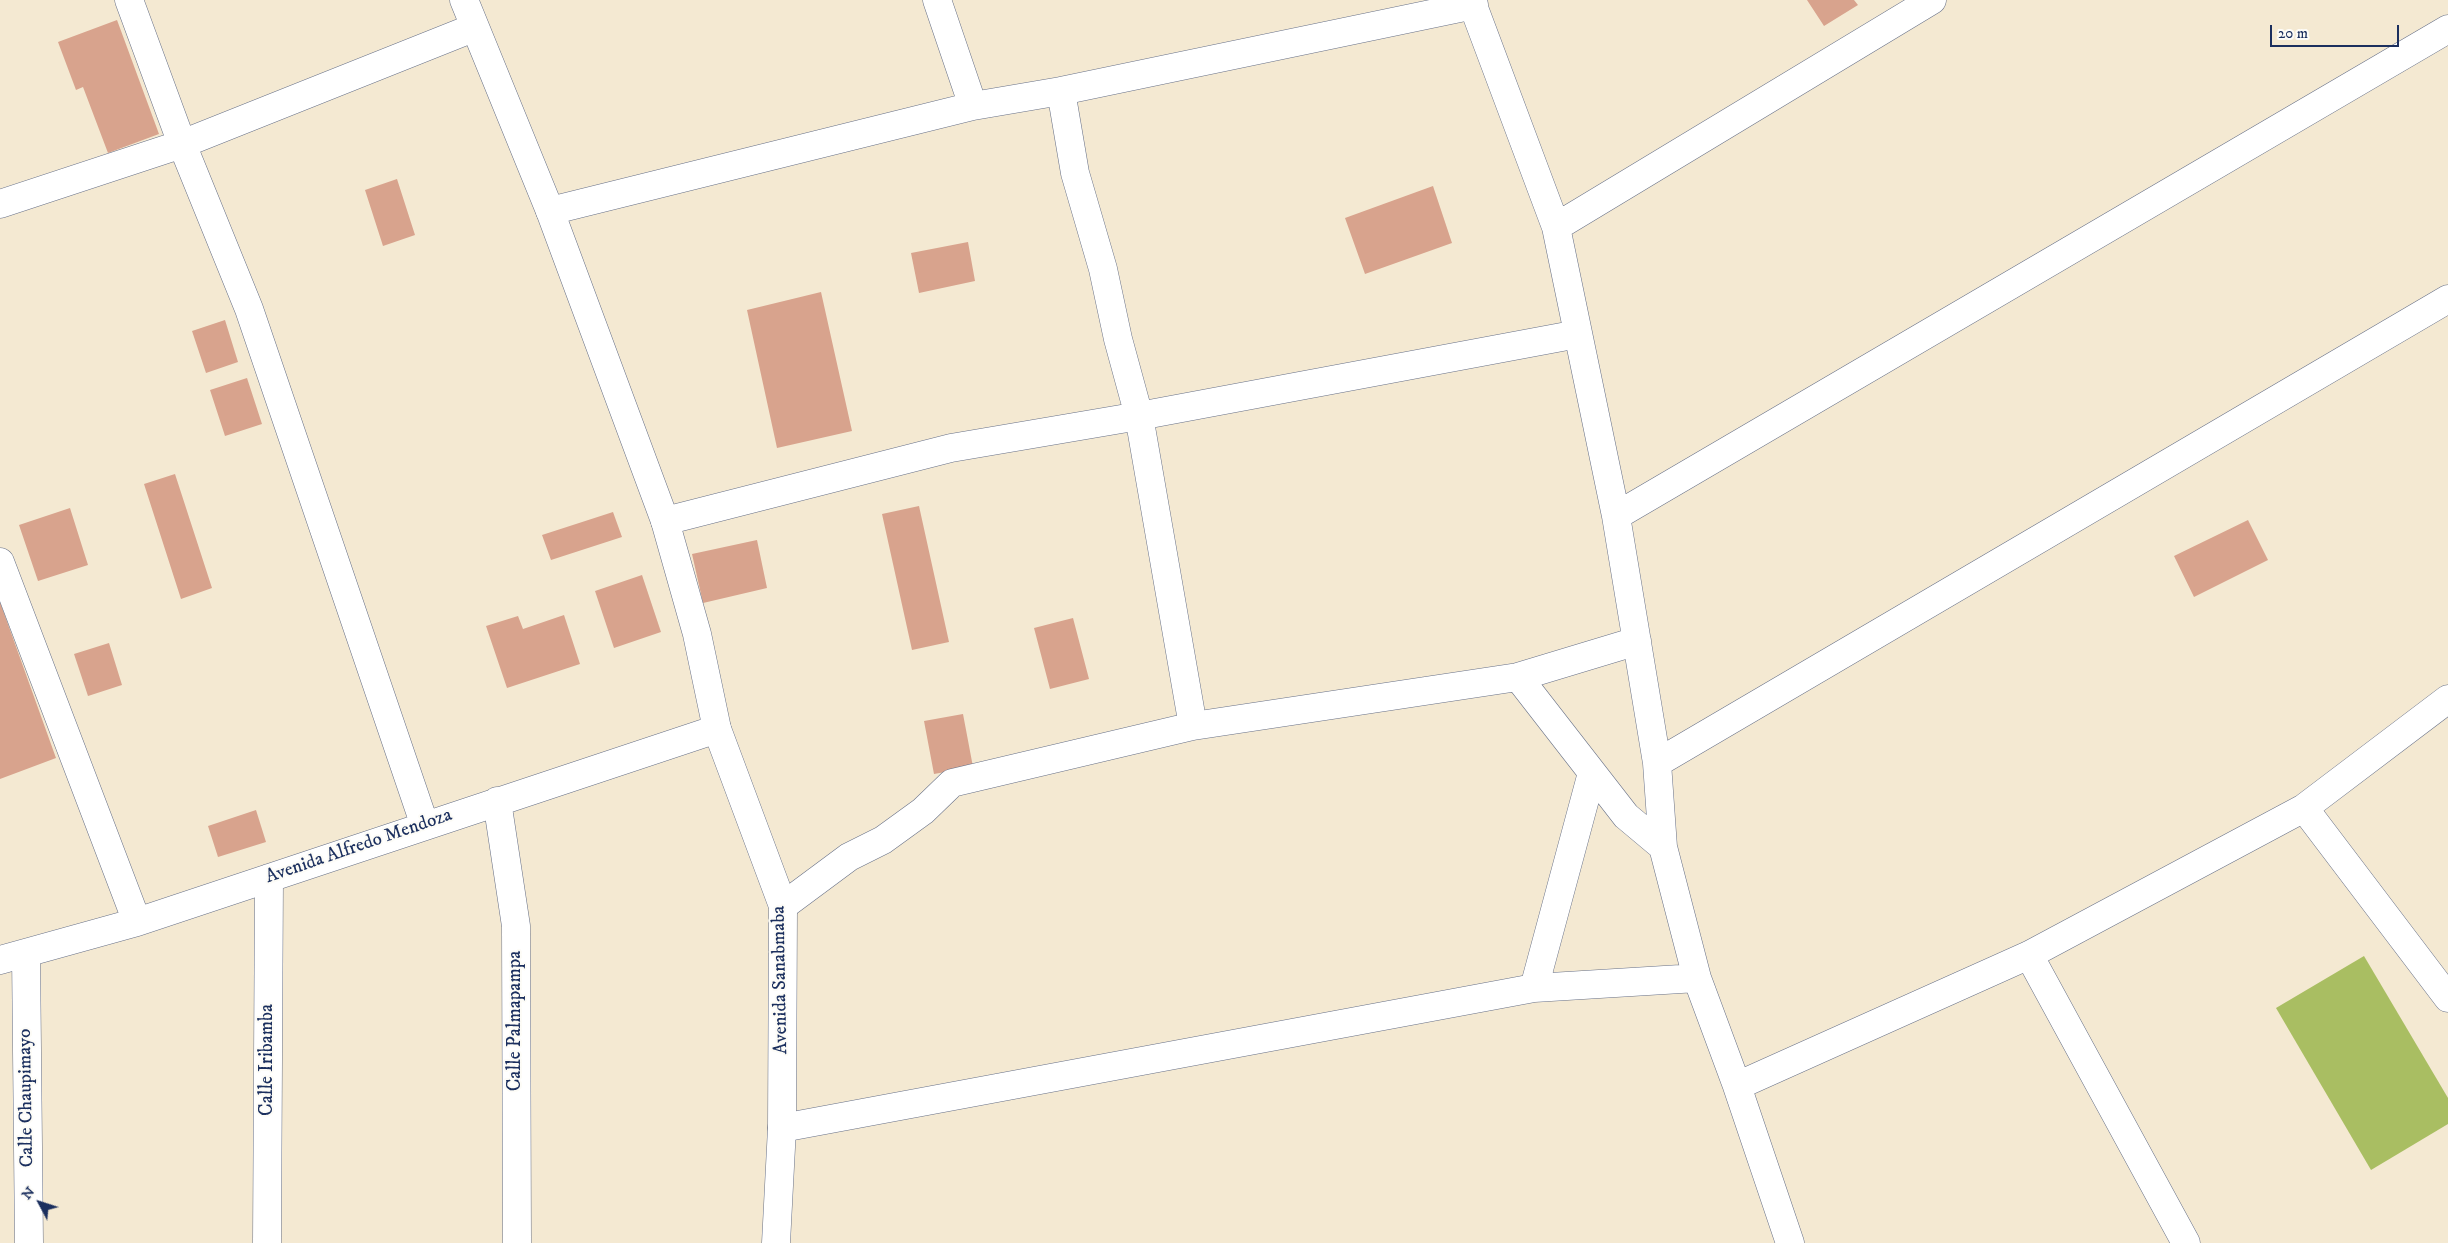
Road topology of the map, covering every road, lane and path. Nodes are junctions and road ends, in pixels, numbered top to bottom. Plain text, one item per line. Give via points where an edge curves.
1 (129, 0) edge
2 (464, 0) edge
3 (937, 0) edge
4 (1932, 0) edge
5 (1473, 2) edge
6 (473, 28) junction
7 (2448, 29) edge
8 (1062, 91) junction
9 (973, 106) junction
10 (182, 144) junction
11 (0, 204) edge
12 (550, 211) junction
13 (1556, 228) junction
14 (2448, 299) edge
15 (1578, 334) junction
16 (1139, 416) junction
17 (1616, 516) junction
18 (665, 521) junction
19 (0, 562) edge
20 (1638, 641) junction
21 (1518, 677) junction
22 (2448, 698) edge
23 (1193, 726) junction
24 (717, 729) junction
25 (1657, 763) junction
26 (1592, 774) junction
27 (497, 801) junction
28 (2304, 808) junction
29 (425, 826) junction
30 (1663, 847) junction
31 (269, 878) junction
32 (783, 906) junction
33 (137, 922) junction
34 (26, 954) junction
35 (2029, 955) junction
36 (0, 960) edge
37 (1697, 978) junction
38 (1534, 988) junction
39 (2448, 998) edge
40 (1737, 1086) junction
41 (782, 1128) junction
42 (29, 1243) edge
43 (267, 1243) edge
44 (517, 1243) edge
45 (776, 1243) edge
46 (1790, 1243) edge
47 (2186, 1243) edge

1 - 10 street
2 - 6 street, Avenida Sanabmaba
3 - 9 street
4 - 13 street
5 - 8 street
5 - 13 street
6 - 10 street
6 - 12 street, Avenida Sanabmaba
7 - 17 street
8 - 9 street
8 - 16 street via 1075,173 1103,269
9 - 12 street
10 - 11 street
10 - 29 street via 249,309
12 - 18 street, Avenida Sanabmaba
13 - 15 street
14 - 25 street
15 - 16 street
15 - 17 street
16 - 18 street via 951,448
16 - 23 street
17 - 20 street
18 - 24 street, Avenida Sanabmaba via 697,634
19 - 33 street
20 - 21 street
20 - 25 street
21 - 23 street
21 - 26 street
22 - 28 street
23 - 32 street via 952,782 923,811 883,840 849,858
24 - 27 street, Avenida Alfredo Mendoza
24 - 32 street, Avenida Sanabmaba
25 - 30 street
26 - 30 street via 1626,816
26 - 38 street
27 - 29 street, Avenida Alfredo Mendoza
27 - 44 street, Calle Palmapampa via 516,926
28 - 35 street
28 - 39 street
29 - 31 street, Avenida Alfredo Mendoza
30 - 37 street
31 - 33 street, Avenida Alfredo Mendoza
31 - 43 street, Calle Iribamba
32 - 41 street, Avenida Sanabmaba
33 - 34 street, Avenida Alfredo Mendoza
34 - 36 street, Avenida Alfredo Mendoza
34 - 42 street, Calle Chaupimayo
35 - 40 street
35 - 47 street
37 - 38 street
37 - 40 street
38 - 41 street
40 - 46 street
41 - 45 street, Avenida Sanabmaba

